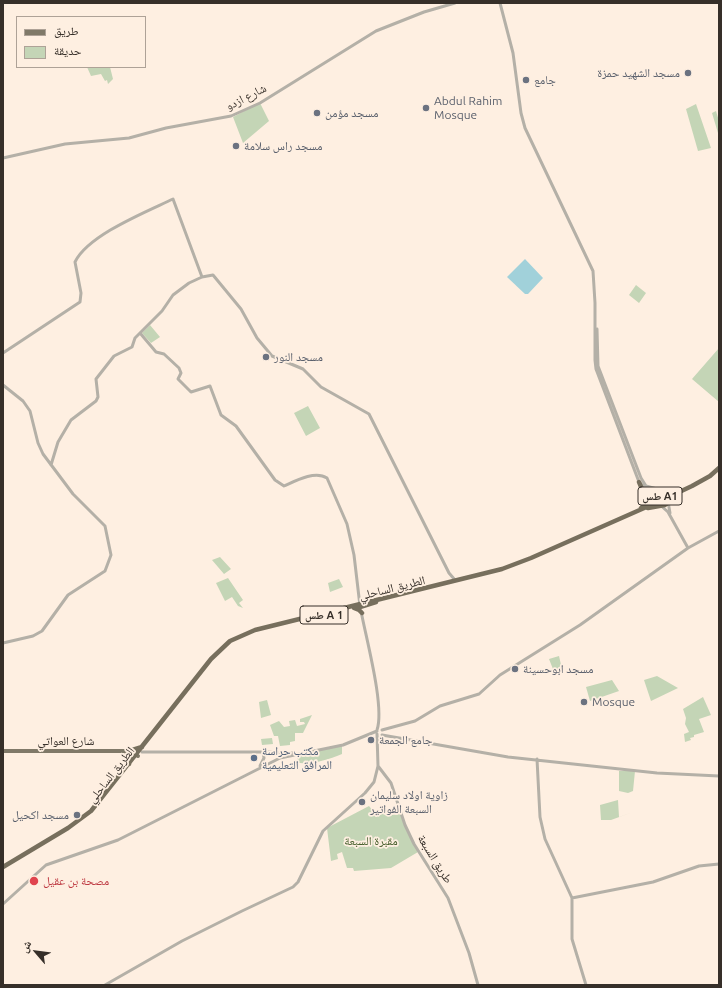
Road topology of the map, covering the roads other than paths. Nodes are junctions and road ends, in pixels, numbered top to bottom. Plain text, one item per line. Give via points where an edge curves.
1 (455, 3) edge
2 (500, 3) edge
3 (3, 158) edge
4 (202, 277) junction
5 (595, 303) junction
6 (140, 333) junction
7 (3, 353) edge
8 (3, 385) edge
9 (51, 464) junction
10 (719, 468) edge
11 (719, 472) edge
12 (639, 482) junction
13 (662, 493) junction
14 (657, 498) junction
15 (667, 503) junction
16 (633, 513) junction
17 (602, 526) joint
18 (719, 531) edge
19 (685, 543) junction
20 (695, 544) junction
21 (688, 548) junction
22 (682, 552) junction
23 (450, 576) junction
24 (456, 580) junction
25 (447, 582) junction
26 (432, 587) junction
27 (361, 603) junction
28 (368, 603) junction
29 (353, 607) junction
30 (362, 613) junction
31 (313, 616) junction
32 (3, 643) edge
33 (380, 732) junction
34 (145, 744) junction
35 (143, 751) junction
36 (3, 752) edge
37 (128, 752) junction
38 (265, 752) junction
39 (300, 753) junction
40 (137, 757) junction
41 (537, 759) junction
42 (129, 765) junction
43 (263, 765) junction
44 (378, 766) junction
45 (259, 767) junction
46 (719, 776) edge
47 (719, 864) edge
48 (3, 868) edge
49 (572, 898) junction
50 (3, 904) edge
51 (105, 985) edge
52 (478, 985) edge
53 (586, 985) edge

1 - 3 street, شارع ازدو via 376,31 260,103 231,116 129,138 65,144
2 - 5 street via 513,53 524,123 590,263
4 - 6 street via 175,293 162,311
4 - 7 street via 173,199 132,218 86,247 75,262 82,297 80,302
4 - 23 street via 214,277 242,309 257,338 272,356 303,369 321,387 368,414
5 - 12 street via 595,366
5 - 13 street via 599,368 642,481 647,487
6 - 9 street via 132,347 114,356 99,374 96,381 98,399 90,408 71,420 58,442
6 - 27 street via 156,352 163,354 179,368 181,373 178,379 191,392 210,386 221,415 236,426 280,484 284,486 310,477 327,478 347,524
8 - 9 street via 28,407 40,448
9 - 32 street via 81,504 105,526 111,550 109,564 101,575 68,595 39,633
10 - 15 highway, طس A1
11 - 15 highway
12 - 14 street via 645,488 656,491
12 - 16 highway via 646,502
13 - 14 highway, طس A1
13 - 15 highway
13 - 15 street via 668,497
14 - 15 street via 657,502
14 - 16 highway, طس A1 via 651,505
15 - 19 street
15 - 26 highway, الطريق الساحلي / طس A 1 via 511,568
16 - 17 highway, طس A1
17 - 24 highway, الطريق الساحلي / طس A 1 via 511,566
18 - 20 street
19 - 20 street
19 - 21 street
19 - 22 street
20 - 21 street
21 - 22 street
22 - 33 street via 580,625 500,675 479,694 444,705 418,720
23 - 24 street
23 - 25 street
24 - 25 highway, الطريق الساحلي / طس A 1
25 - 26 highway, الطريق الساحلي / طس A 1
26 - 28 highway, الطريق الساحلي / طس A 1
27 - 28 highway, الطريق الساحلي / طس A 1
27 - 29 highway, الطريق الساحلي / طس A 1
27 - 30 street
28 - 30 highway
29 - 30 highway
29 - 31 highway, الطريق الساحلي / طس A 1
30 - 33 street via 377,696
31 - 34 highway, الطريق الساحلي / طس A 1 via 255,630 230,642 211,659
31 - 35 highway, الطريق الساحلي / طس A 1 via 241,637 228,646 214,659
33 - 39 street via 335,747
33 - 41 street via 487,754
33 - 44 street
34 - 37 highway via 137,750
34 - 40 highway, الطريق الساحلي / طس A 1
35 - 38 street
35 - 40 highway, الطريق الساحلي / طس A 1
36 - 37 main road, شارع العواتي
37 - 40 main road
37 - 42 highway via 131,758
38 - 39 street
38 - 43 street
38 - 45 street
39 - 43 street via 284,756
40 - 42 highway, الطريق الساحلي / طس A 1
40 - 48 highway, الطريق الساحلي / طس A 1 via 88,817
41 - 46 street via 663,774
41 - 49 street via 538,804 543,832
42 - 48 highway, الطريق الساحلي / طس A 1 via 89,814
43 - 45 street
44 - 51 street via 377,776 370,789 321,832 298,882 293,887 188,938
44 - 52 street, طريق السبعة via 391,783 410,836 448,898
45 - 50 street via 118,840 44,866
47 - 49 street via 699,866 653,882
49 - 53 street via 572,939

